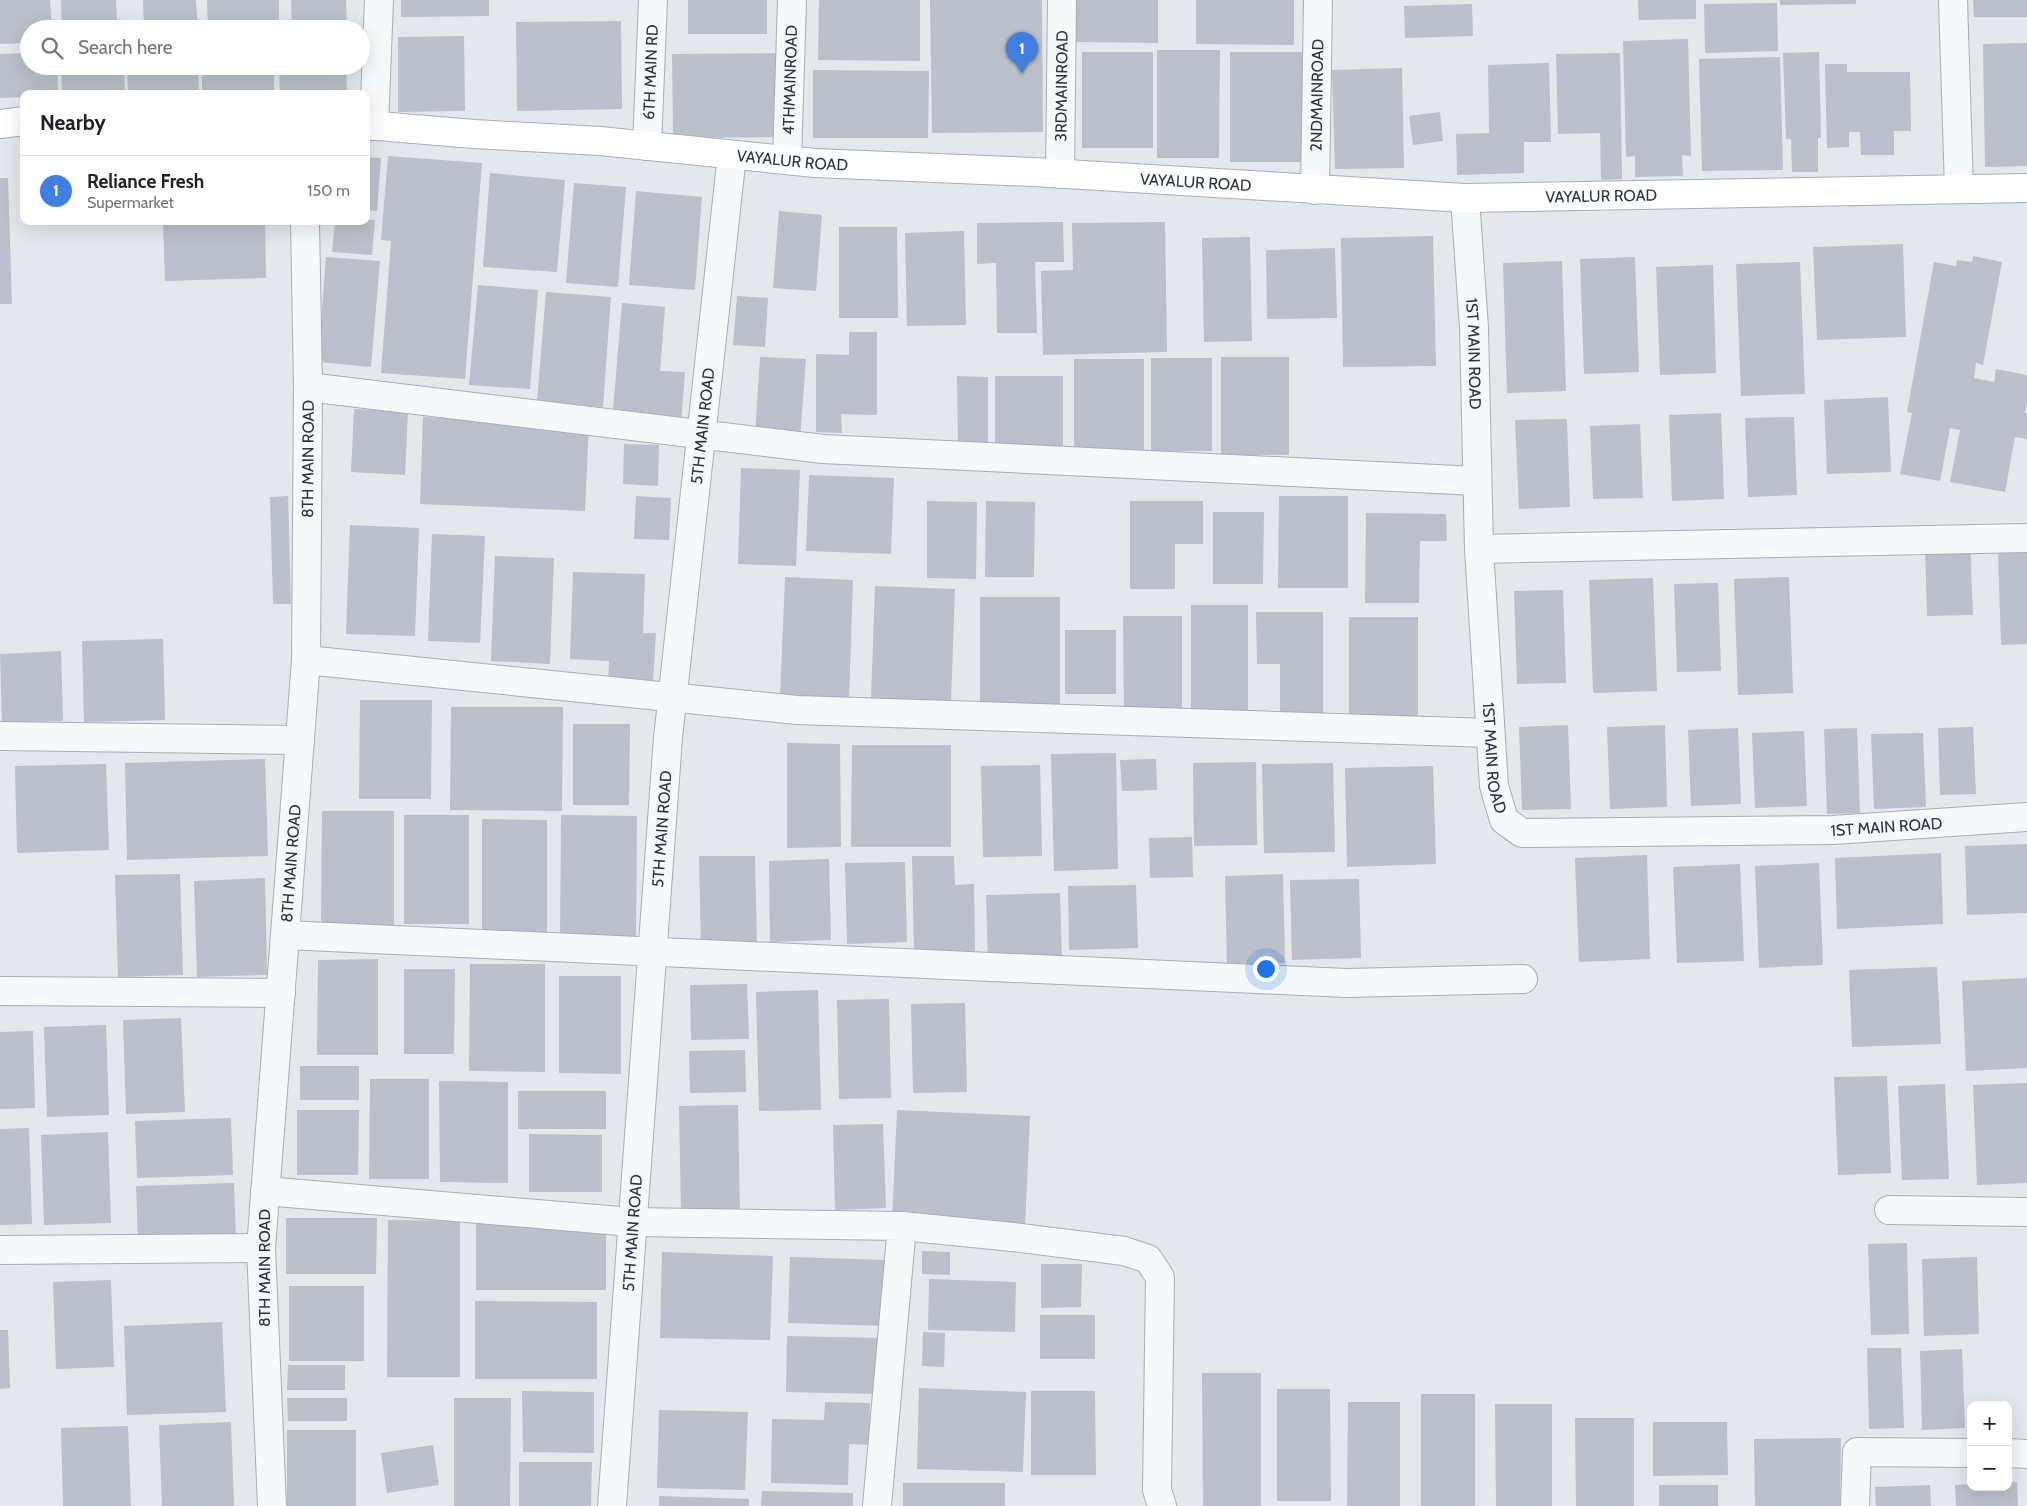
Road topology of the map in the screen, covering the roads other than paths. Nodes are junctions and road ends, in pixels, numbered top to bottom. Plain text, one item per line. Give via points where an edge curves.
1 (379, 0) edge
2 (653, 0) edge
3 (792, 0) edge
4 (1062, 0) edge
5 (1318, 0) edge
6 (1953, 0) edge
7 (20, 122) edge
8 (0, 124) edge
9 (370, 125) edge
10 (647, 146) junction
11 (732, 155) junction
12 (788, 160) junction
13 (1060, 174) junction
14 (1958, 188) junction
15 (2027, 188) edge
16 (1315, 190) junction
17 (1465, 198) junction
18 (305, 225) edge
19 (308, 387) junction
20 (701, 435) junction
21 (1477, 481) junction
22 (2027, 538) edge
23 (1479, 549) junction
24 (306, 660) junction
25 (672, 698) junction
26 (1489, 733) junction
27 (0, 736) edge
28 (300, 740) junction
29 (2027, 817) edge
30 (285, 934) junction
31 (652, 952) junction
32 (1523, 979) dead end
33 (0, 990) edge
34 (280, 993) junction
35 (265, 1191) junction
36 (1889, 1210) dead end
37 (2027, 1212) edge
38 (632, 1222) junction
39 (902, 1226) junction
40 (261, 1248) junction
41 (0, 1250) edge
42 (1967, 1453) edge
43 (2012, 1454) edge
44 (2027, 1454) edge
45 (272, 1506) edge
46 (612, 1506) edge
47 (877, 1506) edge
48 (1162, 1506) edge
49 (1855, 1506) edge

1 - 9 street
2 - 10 street, 6TH MAIN RD
3 - 12 street, 4THMAINROAD
4 - 13 street, 3RDMAINROAD
5 - 16 street, 2NDMAINROAD
6 - 14 street
7 - 8 main road
9 - 10 main road, VAYALUR ROAD
10 - 11 main road, VAYALUR ROAD
11 - 12 main road, VAYALUR ROAD
11 - 20 street, 5TH MAIN ROAD
12 - 13 main road, VAYALUR ROAD
13 - 16 main road, VAYALUR ROAD
14 - 15 main road, VAYALUR ROAD
14 - 17 main road, VAYALUR ROAD
16 - 17 main road, VAYALUR ROAD
17 - 21 street, 1ST MAIN ROAD via 1474,328
18 - 19 street, 8TH MAIN ROAD
19 - 20 street
19 - 24 street, 8TH MAIN ROAD
20 - 21 street via 823,449
20 - 25 street, 5TH MAIN ROAD
21 - 23 street, 1ST MAIN ROAD
22 - 23 street
23 - 26 street, 1ST MAIN ROAD
24 - 25 street
24 - 28 street, 8TH MAIN ROAD
25 - 26 street via 797,710
25 - 31 street, 5TH MAIN ROAD
26 - 29 street, 1ST MAIN ROAD via 1494,786 1504,820 1522,833 1832,830
27 - 28 street
28 - 30 street, 8TH MAIN ROAD
30 - 31 street
30 - 34 street, 8TH MAIN ROAD
31 - 32 street via 1346,983
31 - 38 street, 5TH MAIN ROAD
33 - 34 street
34 - 35 street, 8TH MAIN ROAD
35 - 38 street
35 - 40 street, 8TH MAIN ROAD
36 - 37 street
38 - 39 street
38 - 46 street, 5TH MAIN ROAD
39 - 47 street
39 - 48 street via 1124,1251 1148,1259 1160,1277 1157,1490
40 - 41 street
40 - 45 street, 8TH MAIN ROAD
42 - 49 street via 1857,1452
43 - 44 street

